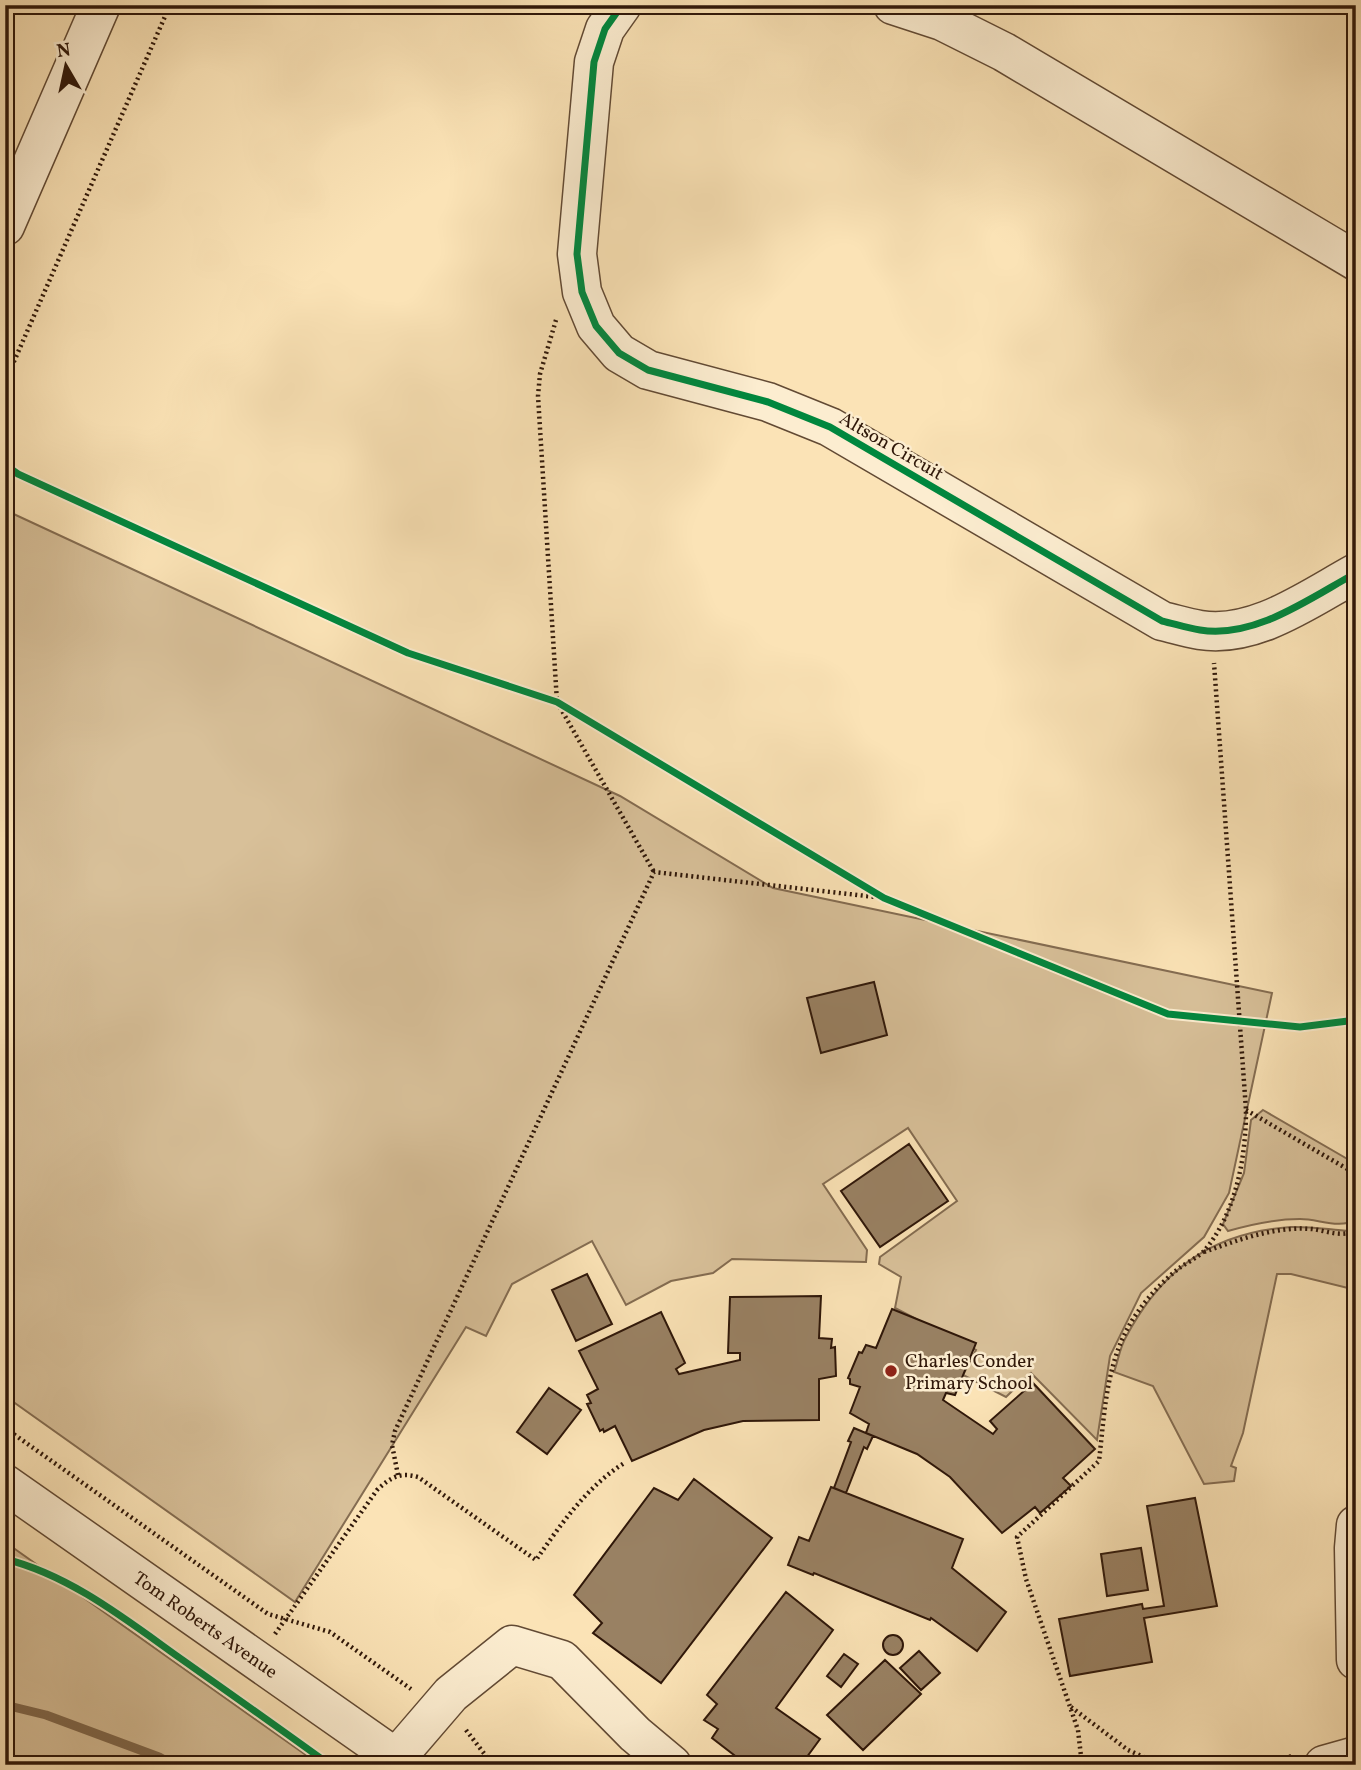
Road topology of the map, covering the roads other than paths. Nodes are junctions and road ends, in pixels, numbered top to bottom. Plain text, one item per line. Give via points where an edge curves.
1 (102, 5) edge
2 (622, 5) edge
3 (893, 5) edge
4 (5, 226) edge
5 (1356, 261) edge
6 (1356, 573) edge
7 (5, 1484) edge
8 (1356, 1525) edge
9 (1356, 1660) edge
10 (1356, 1756) edge
11 (401, 1761) edge
12 (672, 1765) edge
13 (1324, 1765) edge

1 - 4 street
2 - 6 street, Altson Circuit via 605,29 594,62 577,254 582,292 596,326 619,354 648,370 768,402 830,427 1162,621 1202,631 1241,629 1278,616
3 - 5 street via 942,21 1004,52
7 - 11 street, Tom Roberts Avenue
8 - 9 street
10 - 13 street
11 - 12 street via 451,1693 512,1645 562,1660

